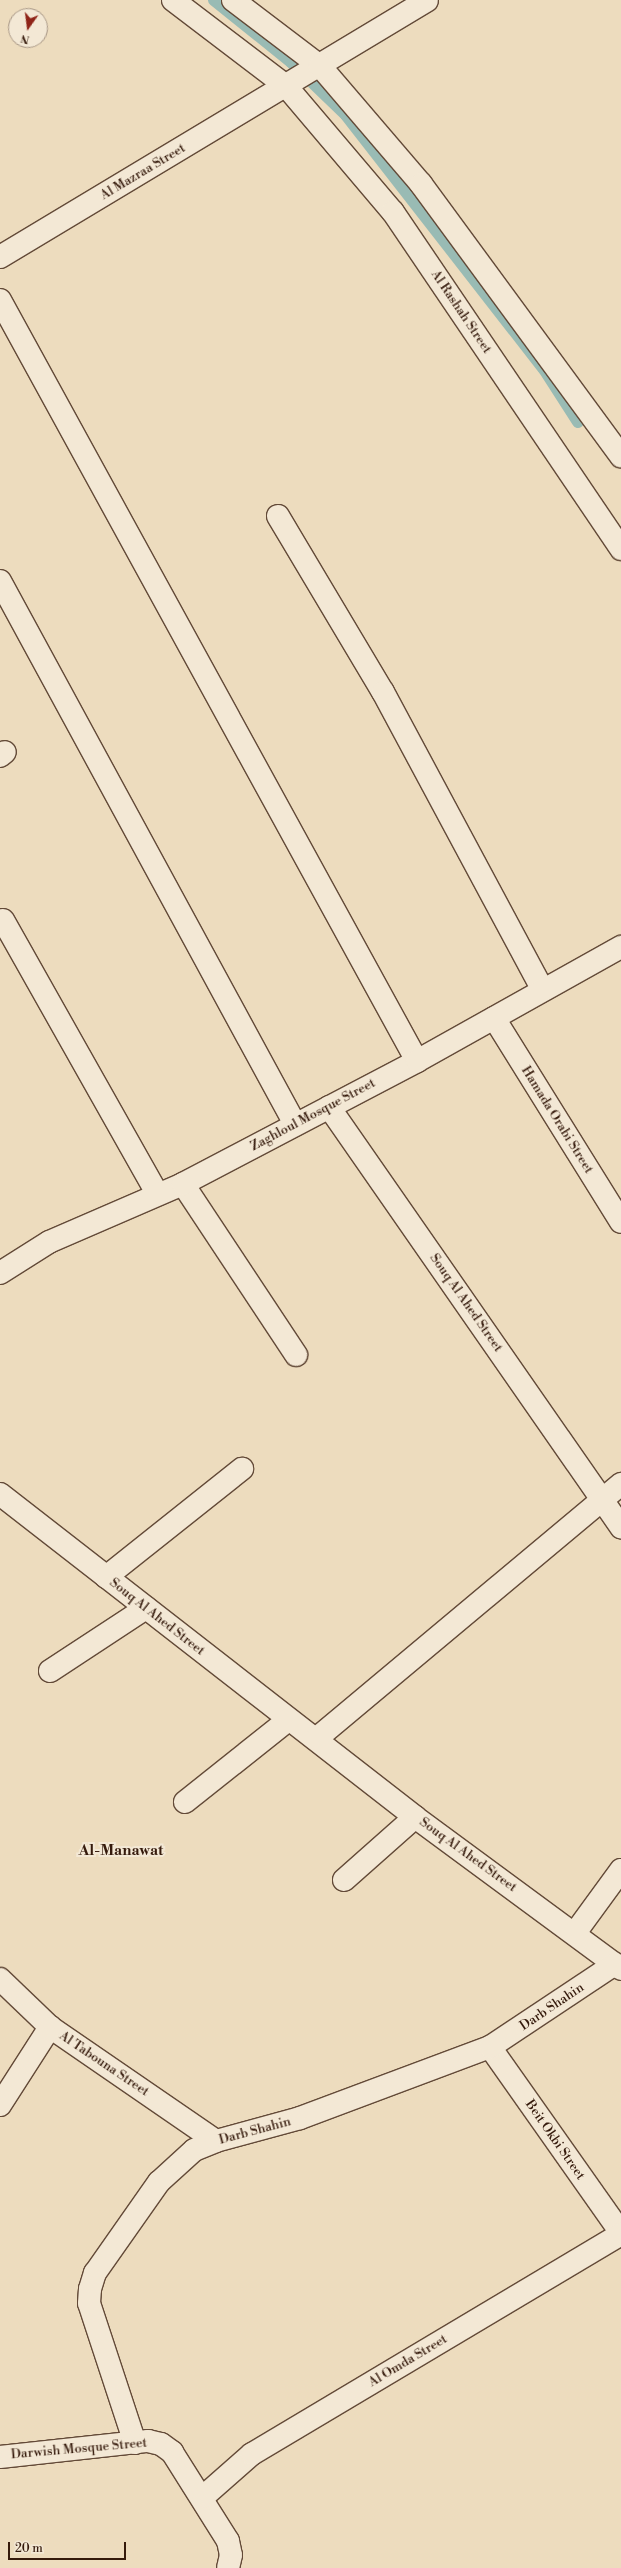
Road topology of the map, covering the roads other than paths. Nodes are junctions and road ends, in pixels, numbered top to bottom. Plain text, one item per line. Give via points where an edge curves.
1 (173, 0) edge
2 (233, 0) edge
3 (428, 0) edge
4 (302, 77) junction
5 (0, 257) edge
6 (0, 300) edge
7 (621, 456) edge
8 (278, 516) dead end
9 (621, 549) edge
10 (0, 581) edge
11 (3, 920) dead end
12 (621, 947) edge
13 (543, 990) junction
14 (494, 1018) junction
15 (417, 1061) junction
16 (329, 1106) junction
17 (295, 1124) junction
18 (183, 1184) junction
19 (157, 1193) junction
20 (621, 1222) edge
21 (0, 1273) edge
22 (296, 1355) dead end
23 (242, 1469) dead end
24 (621, 1484) edge
25 (0, 1494) edge
26 (602, 1499) junction
27 (621, 1527) edge
28 (106, 1577) junction
29 (146, 1608) junction
30 (50, 1671) dead end
31 (288, 1720) junction
32 (316, 1739) junction
33 (185, 1802) dead end
34 (416, 1817) junction
35 (621, 1870) edge
36 (344, 1880) dead end
37 (575, 1933) junction
38 (618, 1966) edge
39 (0, 1979) edge
40 (50, 2027) junction
41 (490, 2047) junction
42 (0, 2105) edge
43 (216, 2141) junction
44 (621, 2234) edge
45 (135, 2442) junction
46 (0, 2457) edge
47 (203, 2498) junction
48 (228, 2568) edge

1 - 4 street
2 - 4 street
3 - 4 street, Al Mazraa Street
4 - 5 street, Al Mazraa Street
4 - 7 street via 421,184
4 - 9 street, Al Rashah Street
6 - 15 street
8 - 13 street via 383,692
10 - 17 street
11 - 19 street
12 - 13 street, Zaghloul Mosque Street
13 - 14 street, Zaghloul Mosque Street
14 - 15 street, Zaghloul Mosque Street
14 - 20 street, Hamada Orabi Street
15 - 16 street, Zaghloul Mosque Street
16 - 17 street, Zaghloul Mosque Street
16 - 26 street, Souq Al Ahed Street
17 - 18 street, Zaghloul Mosque Street
18 - 19 street, Zaghloul Mosque Street
18 - 22 street
19 - 21 street, Zaghloul Mosque Street via 49,1242
23 - 28 street
24 - 26 street
25 - 28 street, Souq Al Ahed Street
26 - 27 street, Souq Al Ahed Street
26 - 32 street
28 - 29 street, Souq Al Ahed Street
29 - 30 street
29 - 31 street, Souq Al Ahed Street
31 - 32 street, Souq Al Ahed Street
31 - 33 street
32 - 34 street, Souq Al Ahed Street
34 - 36 street
34 - 37 street, Souq Al Ahed Street
35 - 37 street
37 - 38 street, Souq Al Ahed Street
38 - 41 street, Darb Shahin
39 - 40 street, Al Tabouna Street
40 - 42 street
40 - 43 street, Al Tabouna Street
41 - 43 street, Darb Shahin via 300,2118
41 - 44 street, Beit Okbi Street
43 - 45 street, Darb Shahin via 194,2150 159,2182 95,2273 90,2289 89,2303
44 - 47 street, Al Omda Street via 252,2454
45 - 46 street, Darwish Mosque Street
45 - 47 street, Darwish Mosque Street via 161,2444 172,2452
47 - 48 street, Darwish Mosque Street via 228,2541 231,2555

